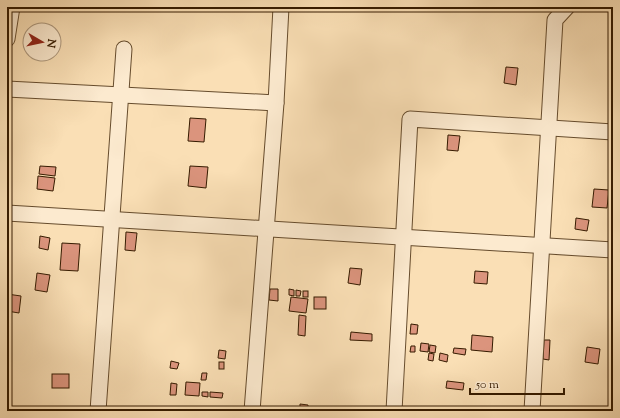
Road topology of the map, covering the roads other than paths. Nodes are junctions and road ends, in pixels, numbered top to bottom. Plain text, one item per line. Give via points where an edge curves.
1 (12, 7) edge
2 (281, 7) edge
3 (567, 7) edge
4 (7, 39) edge
5 (124, 49) dead end
6 (7, 89) edge
7 (121, 95) junction
8 (276, 103) junction
9 (549, 128) junction
10 (613, 132) edge
11 (7, 213) edge
12 (112, 219) junction
13 (266, 229) junction
14 (404, 237) junction
15 (542, 246) junction
16 (613, 250) edge
17 (98, 411) edge
18 (252, 411) edge
19 (394, 411) edge
20 (532, 411) edge

1 - 4 street
2 - 8 street
3 - 9 street via 555,20
5 - 7 street
6 - 7 street
7 - 8 street
7 - 12 street
8 - 13 street
9 - 10 street
9 - 14 street via 410,120
9 - 15 street
11 - 12 street
12 - 13 street
12 - 17 street
13 - 14 street
13 - 18 street
14 - 15 street
14 - 19 street
15 - 16 street
15 - 20 street

